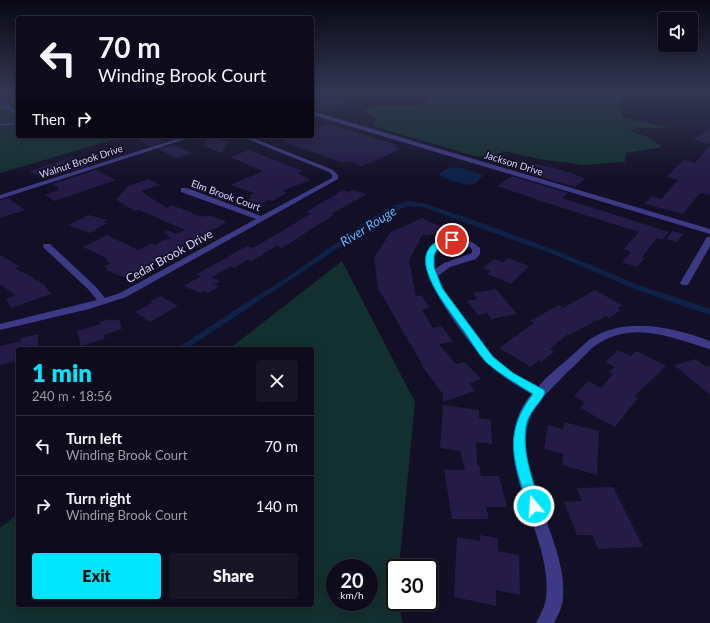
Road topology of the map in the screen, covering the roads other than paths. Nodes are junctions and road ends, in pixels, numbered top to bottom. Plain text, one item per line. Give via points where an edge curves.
1 (342, 121) edge
2 (16, 123) edge
3 (0, 125) edge
4 (186, 138) edge
5 (248, 138) edge
6 (184, 190) dead end
7 (0, 197) edge
8 (262, 219) junction
9 (710, 232) edge
10 (710, 239) edge
11 (47, 246) dead end
12 (433, 275) junction
13 (685, 283) dead end
14 (104, 302) junction
15 (0, 327) edge
16 (710, 345) edge
17 (540, 393) junction
18 (545, 623) edge

1 - 9 street, Jackson Drive
2 - 3 lane
4 - 7 street, Walnut Brook Drive
5 - 8 street, Cedar Brook Drive via 331,171 335,175 332,181
6 - 8 street, Elm Brook Court
8 - 14 street, Cedar Brook Drive via 139,288
10 - 13 street
11 - 14 street
12 - 12 street via 429,260 436,245 446,240 459,240 476,248 473,257 447,265
12 - 17 street via 438,288 489,359
14 - 15 street, Cedar Brook Drive
16 - 17 street via 688,337 656,331 636,330 610,334 588,347
17 - 18 street via 527,409 519,434 522,467 555,578 555,598

